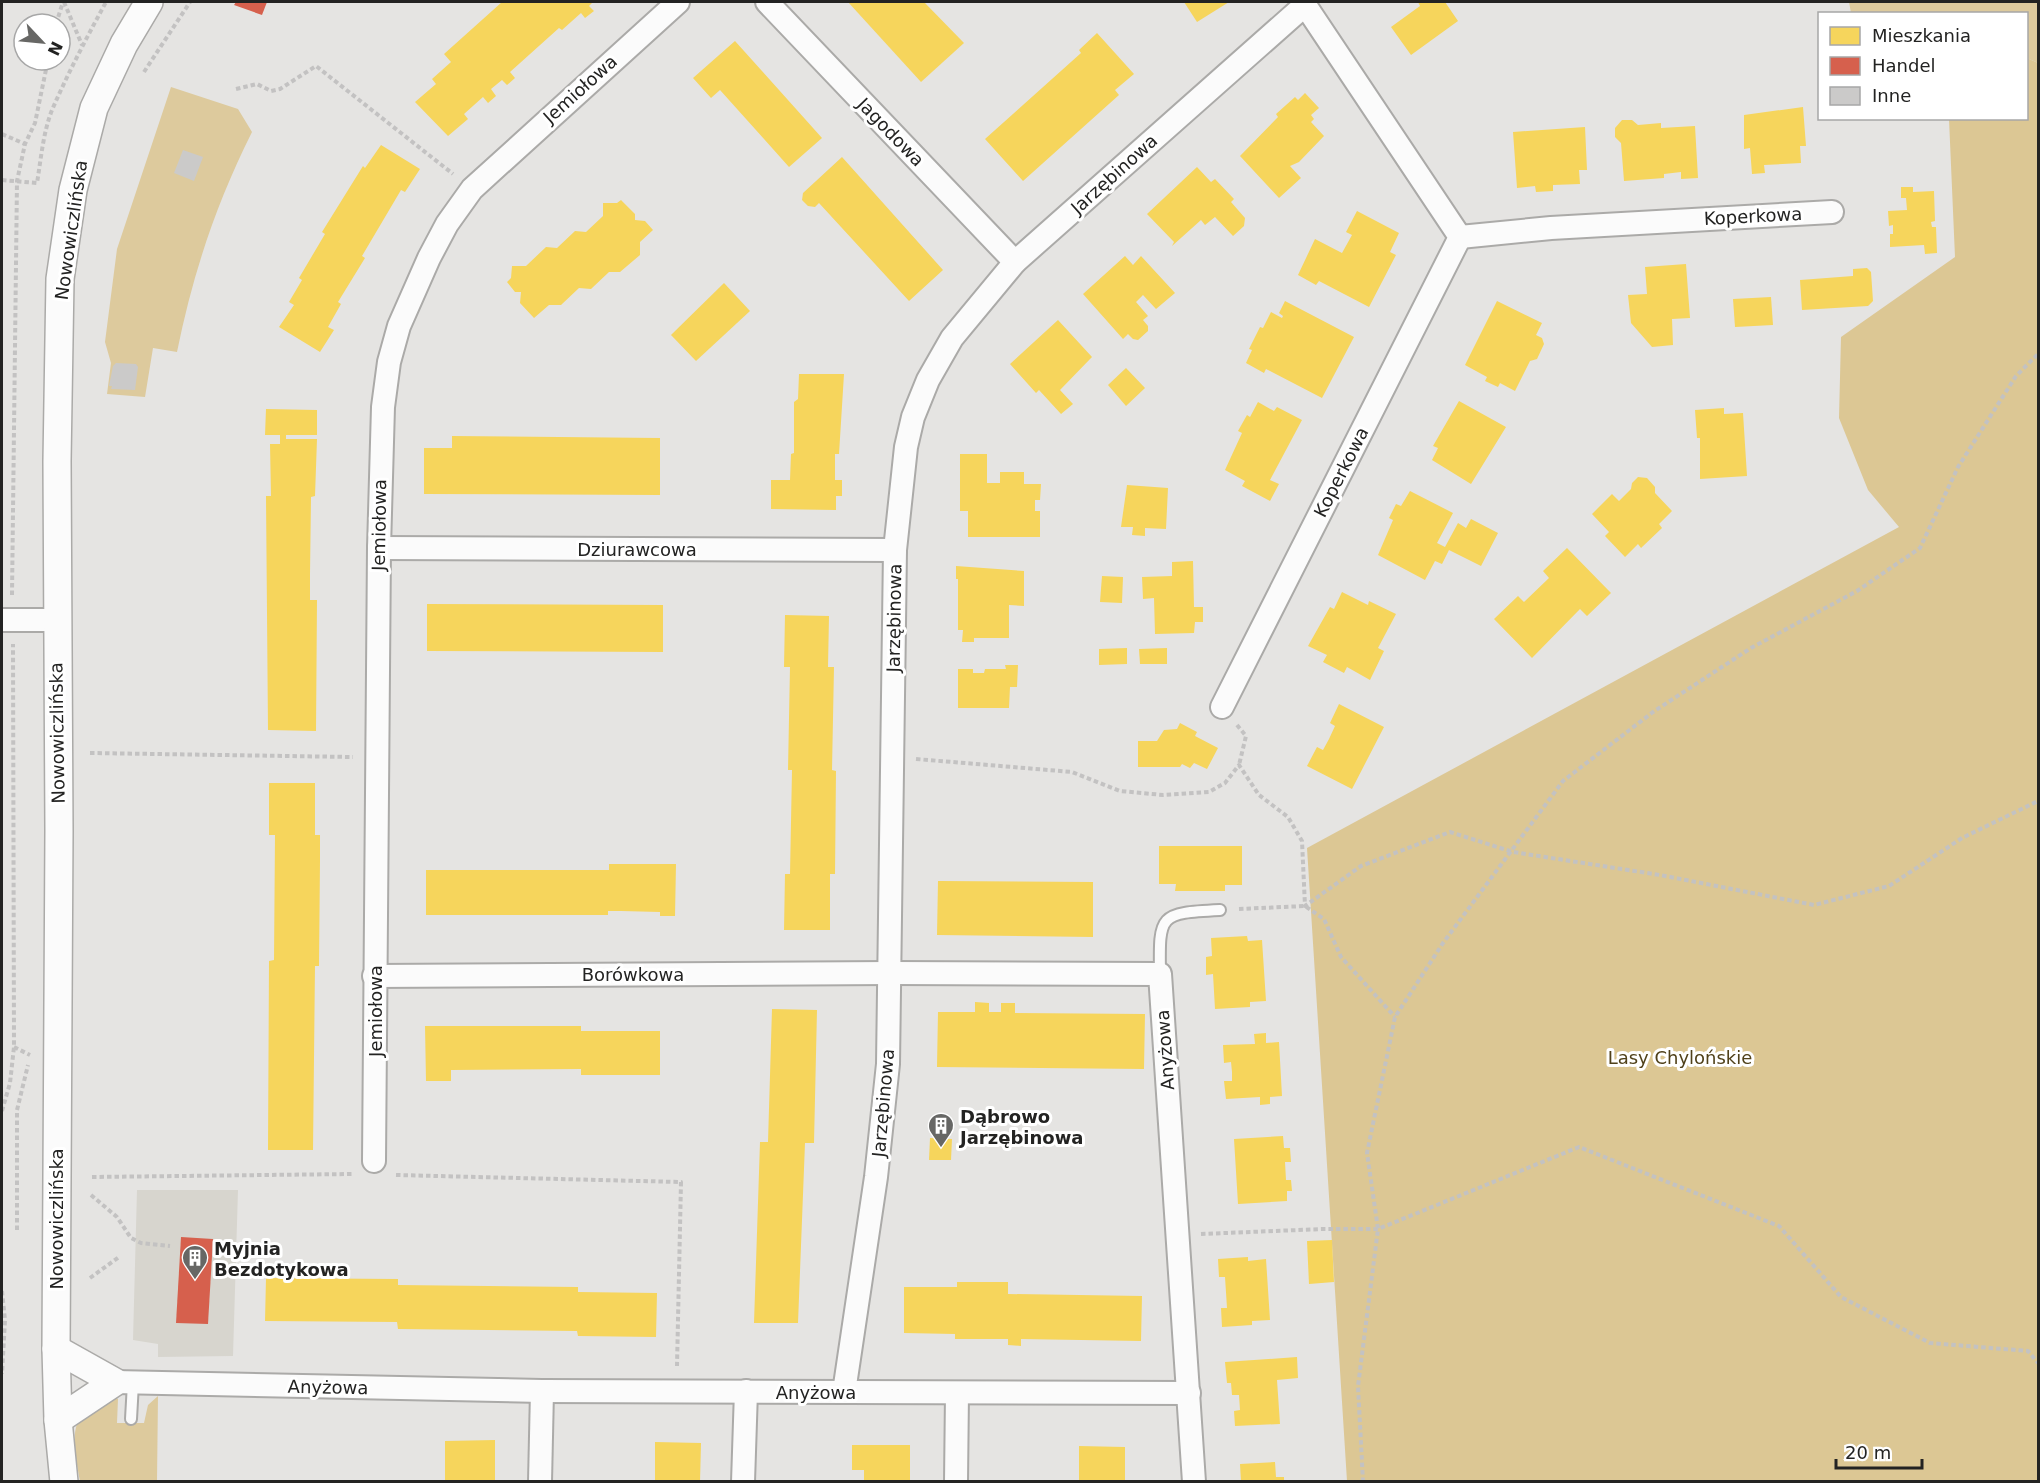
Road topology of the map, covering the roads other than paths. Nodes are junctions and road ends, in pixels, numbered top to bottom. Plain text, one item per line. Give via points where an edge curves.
1 (149, 2) edge
2 (678, 2) edge
3 (767, 2) edge
4 (1304, 3) edge
5 (1832, 212) dead end
6 (1460, 237) junction
7 (1015, 262) junction
8 (379, 548) junction
9 (895, 550) junction
10 (2, 620) edge
11 (57, 620) junction
12 (1222, 707) road end
13 (1220, 910) road end
14 (891, 973) junction
15 (1160, 974) junction
16 (375, 976) junction
17 (367, 1167) road end
18 (56, 1349) junction
19 (124, 1382) junction
20 (542, 1391) junction
21 (746, 1391) junction
22 (844, 1392) junction
23 (957, 1393) junction
24 (1189, 1393) junction
25 (131, 1419) dead end
26 (57, 1420) junction
27 (64, 1482) edge
28 (540, 1482) edge
29 (743, 1482) edge
30 (956, 1482) edge
31 (1194, 1482) edge

1 - 11 street, Nowowiczlińska via 94,108 73,190 60,279
2 - 8 street, Jemiołowa via 472,189 447,224 399,326 389,362 383,407
3 - 7 street, Jagodowa
4 - 6 street
4 - 7 street, Jarzębinowa
5 - 6 street, Koperkowa
6 - 12 street, Koperkowa
7 - 9 street, Jarzębinowa via 952,338 922,392 906,447
8 - 9 street, Dziurawcowa
8 - 16 street, Jemiołowa
9 - 14 street, Jarzębinowa
10 - 11 street
11 - 18 street, Nowowiczlińska
13 - 15 lane via 1180,912 1166,920 1160,936
14 - 15 street
14 - 16 street, Borówkowa
14 - 22 street, Jarzębinowa via 888,1064 876,1177
15 - 24 street, Anyżowa
16 - 17 street, Jemiołowa
18 - 19 street
18 - 26 street, Nowowiczlińska
19 - 20 street, Anyżowa
19 - 25 lane
19 - 26 street
20 - 21 street, Anyżowa
20 - 28 street
21 - 22 street, Anyżowa
21 - 29 street
22 - 23 street, Anyżowa
23 - 24 street, Anyżowa
23 - 30 street
24 - 31 street, Anyżowa
26 - 27 street, Nowowiczlińska

